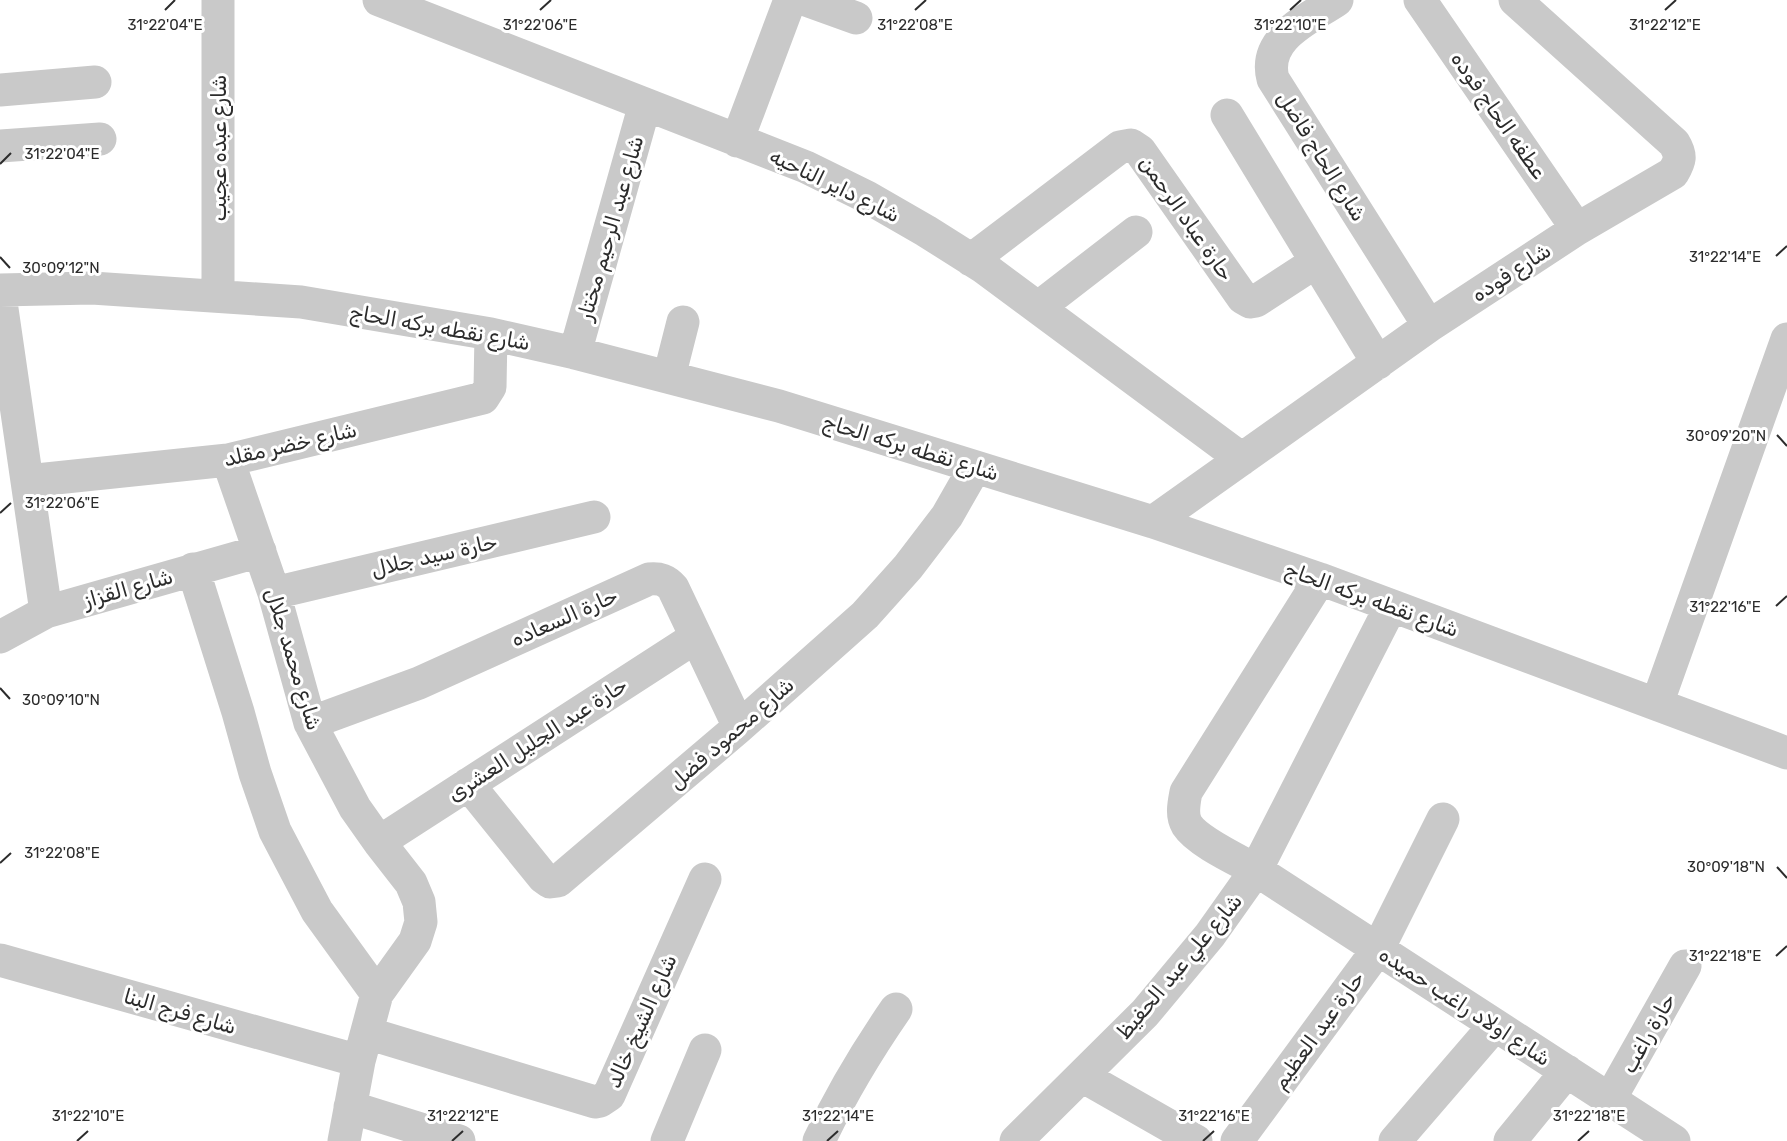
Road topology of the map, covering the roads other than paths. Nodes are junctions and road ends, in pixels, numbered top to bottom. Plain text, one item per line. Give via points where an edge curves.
1 (218, 0) edge
2 (380, 0) edge
3 (790, 0) edge
4 (806, 0) edge
5 (1337, 0) edge
6 (1420, 0) edge
7 (1515, 0) edge
8 (856, 18) dead end
9 (95, 82) dead end
10 (0, 90) edge
11 (645, 104) junction
12 (1227, 115) dead end
13 (100, 139) dead end
14 (737, 141) junction
15 (0, 146) edge
16 (1577, 229) junction
17 (1136, 232) dead end
18 (971, 260) junction
19 (1316, 262) junction
20 (0, 290) edge
21 (0, 295) edge
22 (218, 296) junction
23 (1039, 307) junction
24 (683, 322) dead end
25 (1429, 326) junction
26 (491, 334) junction
27 (1787, 339) edge
28 (575, 353) junction
29 (1378, 363) junction
30 (669, 377) junction
31 (9, 424) edge
32 (1242, 459) junction
33 (228, 460) junction
34 (975, 467) junction
35 (27, 481) junction
36 (594, 517) dead end
37 (1153, 522) junction
38 (260, 551) junction
39 (193, 569) junction
40 (1320, 579) junction
41 (274, 593) junction
42 (1391, 606) junction
43 (46, 612) junction
44 (0, 637) edge
45 (696, 637) junction
46 (1657, 704) junction
47 (310, 723) junction
48 (739, 727) junction
49 (1787, 753) edge
50 (468, 784) junction
51 (1443, 819) dead end
52 (379, 842) junction
53 (1256, 870) junction
54 (705, 879) dead end
55 (1378, 949) junction
56 (0, 960) edge
57 (1685, 966) dead end
58 (377, 994) junction
59 (896, 1009) dead end
60 (1495, 1025) junction
61 (363, 1047) junction
62 (705, 1050) dead end
63 (1567, 1071) junction
64 (1082, 1076) junction
65 (1610, 1099) junction
66 (350, 1107) junction
67 (344, 1141) edge
68 (459, 1141) edge
69 (667, 1141) edge
70 (819, 1141) edge
71 (1016, 1141) edge
72 (1196, 1141) edge
73 (1237, 1141) edge
74 (1395, 1141) edge
75 (1510, 1141) edge
76 (1674, 1141) edge

1 - 22 street, شارع عبده عجيب
2 - 11 street, شارع داير الناحيه
3 - 14 street
4 - 8 street
5 - 25 street, شارع الحاج فاضل via 1282,37 1270,68
6 - 16 street, عطفه الحاج فوده
7 - 16 street, شارع فوده via 1680,152 1673,173
9 - 10 street
11 - 14 street, شارع داير الناحيه
11 - 28 street, شارع عبد الرحيم مختار
12 - 19 street
13 - 15 street
14 - 18 street, شارع داير الناحيه via 867,197
16 - 25 street, شارع فوده
17 - 23 street
18 - 19 street, حارة عباد الرحمن via 1120,147 1131,145 1140,151 1243,298 1256,301
18 - 23 street, شارع داير الناحيه
19 - 29 street
20 - 22 street, شارع نقطه بركه الحاج via 92,288
21 - 31 street
22 - 26 street, شارع نقطه بركه الحاج via 301,302
23 - 32 street, شارع داير الناحيه
24 - 30 street
25 - 29 street, شارع فوده
26 - 28 street, شارع نقطه بركه الحاج
26 - 33 street, شارع خضر مقلد via 490,387 483,398
27 - 46 street
28 - 30 street, شارع نقطه بركه الحاج
29 - 32 street, شارع فوده
30 - 34 street, شارع نقطه بركه الحاج via 779,406
31 - 35 street
32 - 37 street, شارع فوده
33 - 35 street, شارع خضر مقلد
33 - 38 street, شارع محمد جلال
34 - 37 street, شارع نقطه بركه الحاج
34 - 48 street, شارع محمود فضل via 947,516 865,615
35 - 43 street
36 - 41 street, حارة سيد جلال
37 - 40 street, شارع نقطه بركه الحاج
38 - 39 street, شارع القزاز
38 - 41 street, شارع محمد جلال
39 - 43 street, شارع القزاز
39 - 58 street via 275,831 317,911
40 - 42 street, شارع نقطه بركه الحاج
40 - 53 street, شارع اولاد راغب حميده via 1186,792 1186,824 1197,836
41 - 47 street, شارع محمد جلال
42 - 46 street, شارع نقطه بركه الحاج
42 - 53 street, شارع علي عبد الحفيظ
43 - 44 street, شارع القزاز
45 - 47 street, حارة السعاده via 673,588 667,581 649,579 419,683
45 - 48 street, حارة السعاده
45 - 50 street, حارة عبد الجليل العشرى
46 - 49 street, شارع نقطه بركه الحاج
47 - 52 street, شارع محمد جلال via 355,808
48 - 50 street, شارع محمود فضل via 558,881 543,878
50 - 52 street, حارة عبد الجليل العشرى
51 - 55 street, حارة عبد العظيم
52 - 58 street, شارع محمد جلال via 411,883 419,902 421,922 415,941
53 - 55 street, شارع اولاد راغب حميده
53 - 64 street, شارع علي عبد الحفيظ via 1210,935 1145,1013
54 - 61 street, شارع الشيخ خالد via 609,1095 600,1101
55 - 60 street, شارع اولاد راغب حميده
55 - 73 street, حارة عبد العظيم
56 - 61 street, شارع فرج البنا
57 - 65 street, حارة راغب
58 - 61 street, شارع محمد جلال
59 - 70 street via 868,1049
60 - 63 street, شارع اولاد راغب حميده
60 - 74 street
61 - 66 street, شارع محمد جلال
62 - 69 street
63 - 65 street, شارع اولاد راغب حميده
63 - 75 street
64 - 71 street, شارع علي عبد الحفيظ
64 - 72 street
65 - 76 street, شارع اولاد راغب حميده
66 - 67 street, شارع محمد جلال
66 - 68 street

